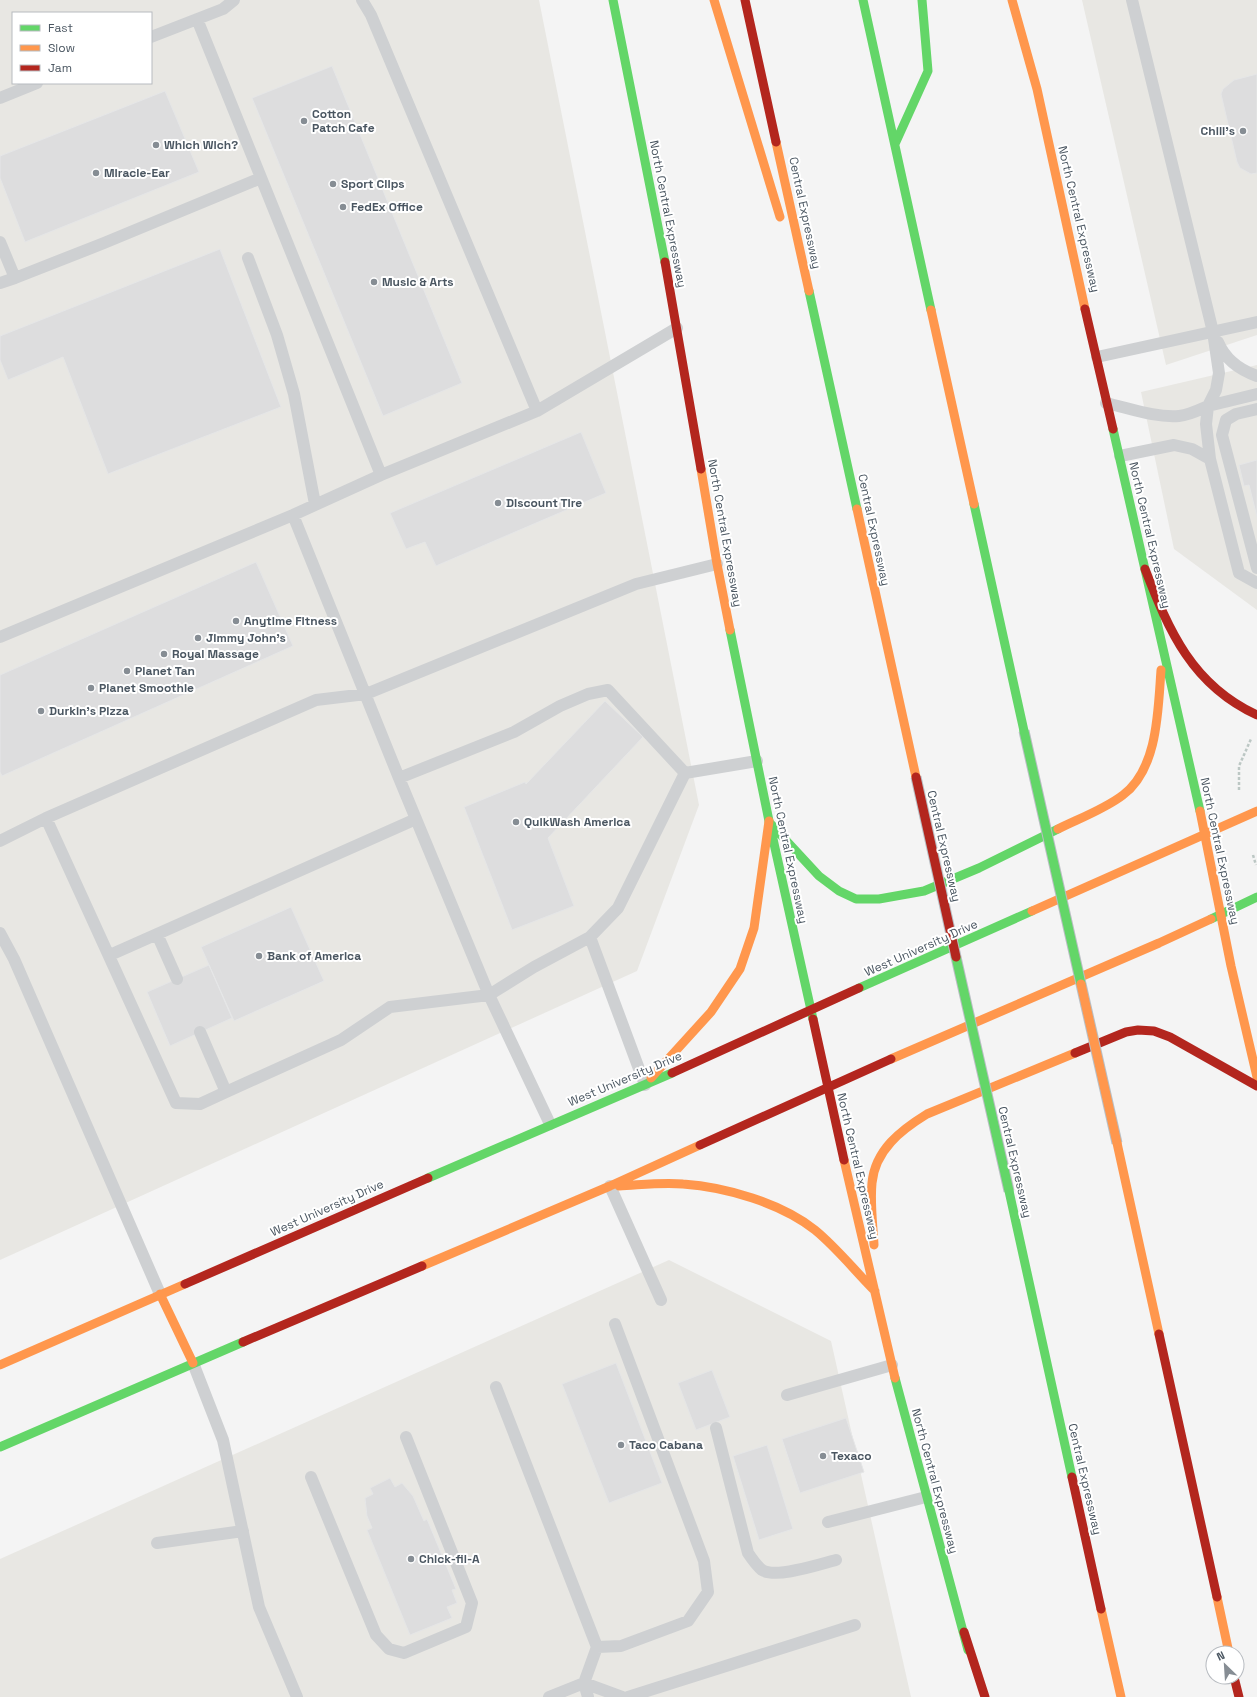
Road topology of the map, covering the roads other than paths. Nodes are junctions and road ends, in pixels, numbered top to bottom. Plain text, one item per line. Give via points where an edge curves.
1 (234, 0) edge
2 (362, 0) edge
3 (613, 0) edge
4 (714, 0) edge
5 (745, 0) edge
6 (863, 0) edge
7 (922, 0) edge
8 (1012, 0) edge
9 (1132, 0) edge
10 (197, 19) junction
11 (152, 37) edge
12 (35, 84) edge
13 (0, 98) edge
14 (895, 144) junction
15 (261, 178) junction
16 (782, 226) dead end
17 (0, 242) edge
18 (792, 257) dead end
19 (248, 258) dead end
20 (15, 278) junction
21 (0, 283) edge
22 (1257, 322) edge
23 (677, 328) junction
24 (1213, 332) junction
25 (1097, 357) junction
26 (1257, 376) edge
27 (828, 377) junction
28 (1257, 394) edge
29 (1106, 403) junction
30 (1208, 406) junction
31 (1257, 409) edge
32 (537, 411) junction
33 (1120, 456) junction
34 (1210, 459) junction
35 (381, 475) junction
36 (316, 504) junction
37 (293, 515) junction
38 (717, 564) junction
39 (1257, 568) edge
40 (1145, 569) junction
41 (1257, 583) edge
42 (0, 637) edge
43 (1163, 652) junction
44 (366, 694) junction
45 (1257, 715) edge
46 (757, 761) junction
47 (685, 773) junction
48 (399, 778) junction
49 (1257, 811) edge
50 (46, 818) junction
51 (416, 819) junction
52 (769, 821) junction
53 (1205, 835) junction
54 (0, 841) edge
55 (1257, 897) edge
56 (1220, 914) junction
57 (0, 933) edge
58 (157, 934) junction
59 (590, 937) junction
60 (110, 956) junction
61 (177, 979) dead end
62 (489, 995) junction
63 (811, 1010) junction
64 (200, 1032) dead end
65 (1257, 1077) edge
66 (645, 1085) junction
67 (1257, 1086) edge
68 (828, 1087) junction
69 (226, 1092) junction
70 (550, 1124) junction
71 (610, 1186) junction
72 (875, 1291) junction
73 (160, 1294) junction
74 (661, 1300) dead end
75 (615, 1324) dead end
76 (193, 1363) junction
77 (0, 1365) edge
78 (892, 1366) junction
79 (496, 1387) dead end
80 (787, 1395) dead end
81 (716, 1428) dead end
82 (406, 1437) dead end
83 (0, 1448) edge
84 (311, 1477) dead end
85 (926, 1497) junction
86 (828, 1522) dead end
87 (243, 1531) junction
88 (157, 1543) dead end
89 (836, 1560) dead end
90 (855, 1625) dead end
91 (964, 1632) junction
92 (1227, 1645) edge
93 (597, 1647) junction
94 (584, 1683) junction
95 (1236, 1685) edge
96 (297, 1697) edge
97 (549, 1697) edge
98 (588, 1697) edge
99 (622, 1697) edge
100 (628, 1697) edge
101 (979, 1697) edge
102 (985, 1697) edge
103 (1122, 1697) edge
104 (1239, 1697) edge

1 - 10 lane via 223,9
2 - 32 lane via 371,15
3 - 23 main road, North Central Expressway
4 - 16 main road
5 - 27 main road, Central Expressway
6 - 14 main road
7 - 14 main road via 928,71
8 - 25 main road, North Central Expressway via 1038,89
9 - 24 lane
10 - 11 lane
10 - 15 lane
12 - 13 lane
14 - 92 main road, bridge
15 - 20 lane
15 - 35 lane
17 - 20 lane
18 - 27 main road
19 - 36 lane via 277,335 294,394
20 - 21 lane
22 - 24 lane
23 - 32 lane
23 - 38 main road, North Central Expressway
24 - 25 lane
24 - 26 lane via 1222,352 1238,367
24 - 30 lane via 1219,373 1216,390
25 - 29 main road, North Central Expressway
27 - 103 main road, Central Expressway, bridge
28 - 30 lane
29 - 30 lane via 1164,416 1180,416
29 - 33 main road, North Central Expressway
30 - 34 lane via 1206,424
31 - 39 lane via 1236,414 1226,420 1222,435
32 - 35 lane
33 - 34 lane via 1174,445 1192,448
33 - 40 main road, North Central Expressway
34 - 41 lane via 1240,573
35 - 36 lane
36 - 37 lane
37 - 42 lane
37 - 44 lane
38 - 44 lane via 636,584
38 - 46 main road, North Central Expressway
40 - 43 main road, North Central Expressway
40 - 45 main road via 1170,630 1186,655 1216,688 1232,701
43 - 52 main road via 1155,735 1149,758 1139,779 1126,794 979,868 924,891 879,899 856,899 839,891 819,876
43 - 53 main road, North Central Expressway
44 - 48 lane
44 - 50 lane via 316,700
46 - 47 lane
46 - 52 main road, North Central Expressway
47 - 48 lane via 608,690 588,694 560,706 514,732
47 - 59 lane via 618,908
48 - 51 lane
49 - 53 main road, West University Drive
50 - 54 lane
50 - 60 lane
51 - 58 lane
51 - 62 lane
52 - 63 main road, North Central Expressway
52 - 66 main road via 754,928 740,969 711,1012
53 - 56 main road, North Central Expressway
53 - 63 main road, West University Drive
55 - 56 main road
56 - 65 main road, North Central Expressway
56 - 68 main road
57 - 73 lane via 14,959
58 - 60 lane
58 - 61 lane
59 - 62 lane
59 - 66 lane
60 - 69 lane via 176,1103 200,1104
62 - 69 lane via 390,1007 341,1040
62 - 70 lane
63 - 66 main road, West University Drive
63 - 68 main road, North Central Expressway
64 - 69 lane
66 - 70 main road, West University Drive
67 - 72 main road via 1170,1037 1156,1031 1140,1029 1126,1032 927,1114 900,1132 877,1164 872,1183
68 - 71 main road
68 - 72 main road, North Central Expressway
70 - 73 main road, West University Drive
71 - 72 main road via 683,1184 726,1192 770,1206 808,1226 833,1247
71 - 74 lane
71 - 76 main road
72 - 78 main road, North Central Expressway
73 - 76 main road
73 - 77 main road, West University Drive
75 - 93 lane via 704,1561 708,1592 688,1621 621,1646
76 - 83 main road
76 - 87 lane via 224,1440
78 - 80 lane
78 - 85 main road, North Central Expressway
79 - 93 lane
81 - 89 lane via 748,1553 762,1570 774,1574
82 - 84 lane via 472,1604 466,1627 404,1653 389,1649 376,1635
85 - 86 lane
85 - 91 main road, North Central Expressway
87 - 88 lane
87 - 96 lane via 259,1607
90 - 100 lane
91 - 101 main road, North Central Expressway
91 - 102 main road
93 - 94 lane
94 - 97 lane
94 - 98 lane
94 - 99 lane
95 - 104 main road

